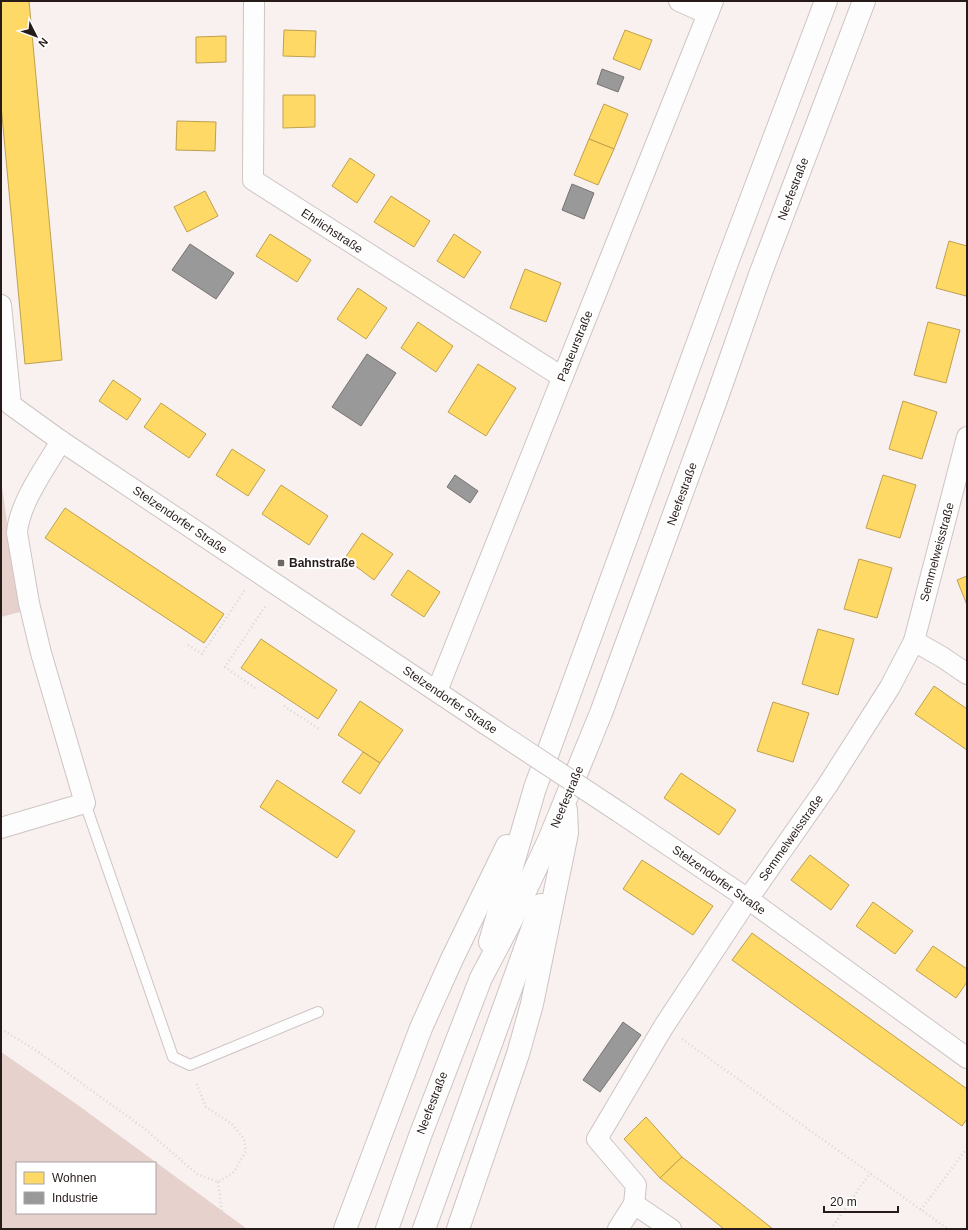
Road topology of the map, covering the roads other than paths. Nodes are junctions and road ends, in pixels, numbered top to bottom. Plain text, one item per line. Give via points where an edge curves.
1 (254, 1) edge
2 (679, 1) edge
3 (826, 1) edge
4 (864, 1) edge
5 (711, 8) edge
6 (1, 305) edge
7 (562, 378) junction
8 (967, 437) edge
9 (61, 441) junction
10 (914, 641) junction
11 (967, 674) edge
12 (437, 691) junction
13 (535, 788) junction
14 (566, 801) junction
15 (85, 803) junction
16 (1, 828) edge
17 (567, 833) junction
18 (748, 899) junction
19 (481, 978) junction
20 (318, 1012) dead end
21 (967, 1058) edge
22 (634, 1204) junction
23 (345, 1229) edge
24 (387, 1229) edge
25 (424, 1229) edge
26 (458, 1229) edge
27 (618, 1229) edge
28 (671, 1229) edge

1 - 7 street, Ehrlichstraße via 253,180
2 - 5 street
3 - 13 highway, Neefestraße via 728,260
4 - 14 highway, Neefestraße via 761,272 601,713
5 - 7 street, Pasteurstraße
6 - 9 street, Stelzendorfer Straße via 11,405
7 - 12 street, Pasteurstraße
8 - 10 street, Semmelweisstraße
9 - 12 street, Stelzendorfer Straße
9 - 15 street via 28,497 18,522 17,533 41,653
10 - 11 street
10 - 18 street, Semmelweisstraße via 890,687 827,786
12 - 18 street, Stelzendorfer Straße, bridge
13 - 19 highway, Neefestraße
13 - 23 highway via 421,1028
14 - 17 highway
14 - 19 highway, Neefestraße via 512,919
15 - 16 street
15 - 20 lane via 173,1057 190,1065
17 - 25 highway
17 - 26 highway via 532,1004 518,1054
18 - 21 street, Stelzendorfer Straße
18 - 22 street, Semmelweisstraße via 664,1026 597,1139 636,1185
19 - 24 highway, Neefestraße via 422,1129
22 - 27 street, Semmelweisstraße
22 - 28 street

